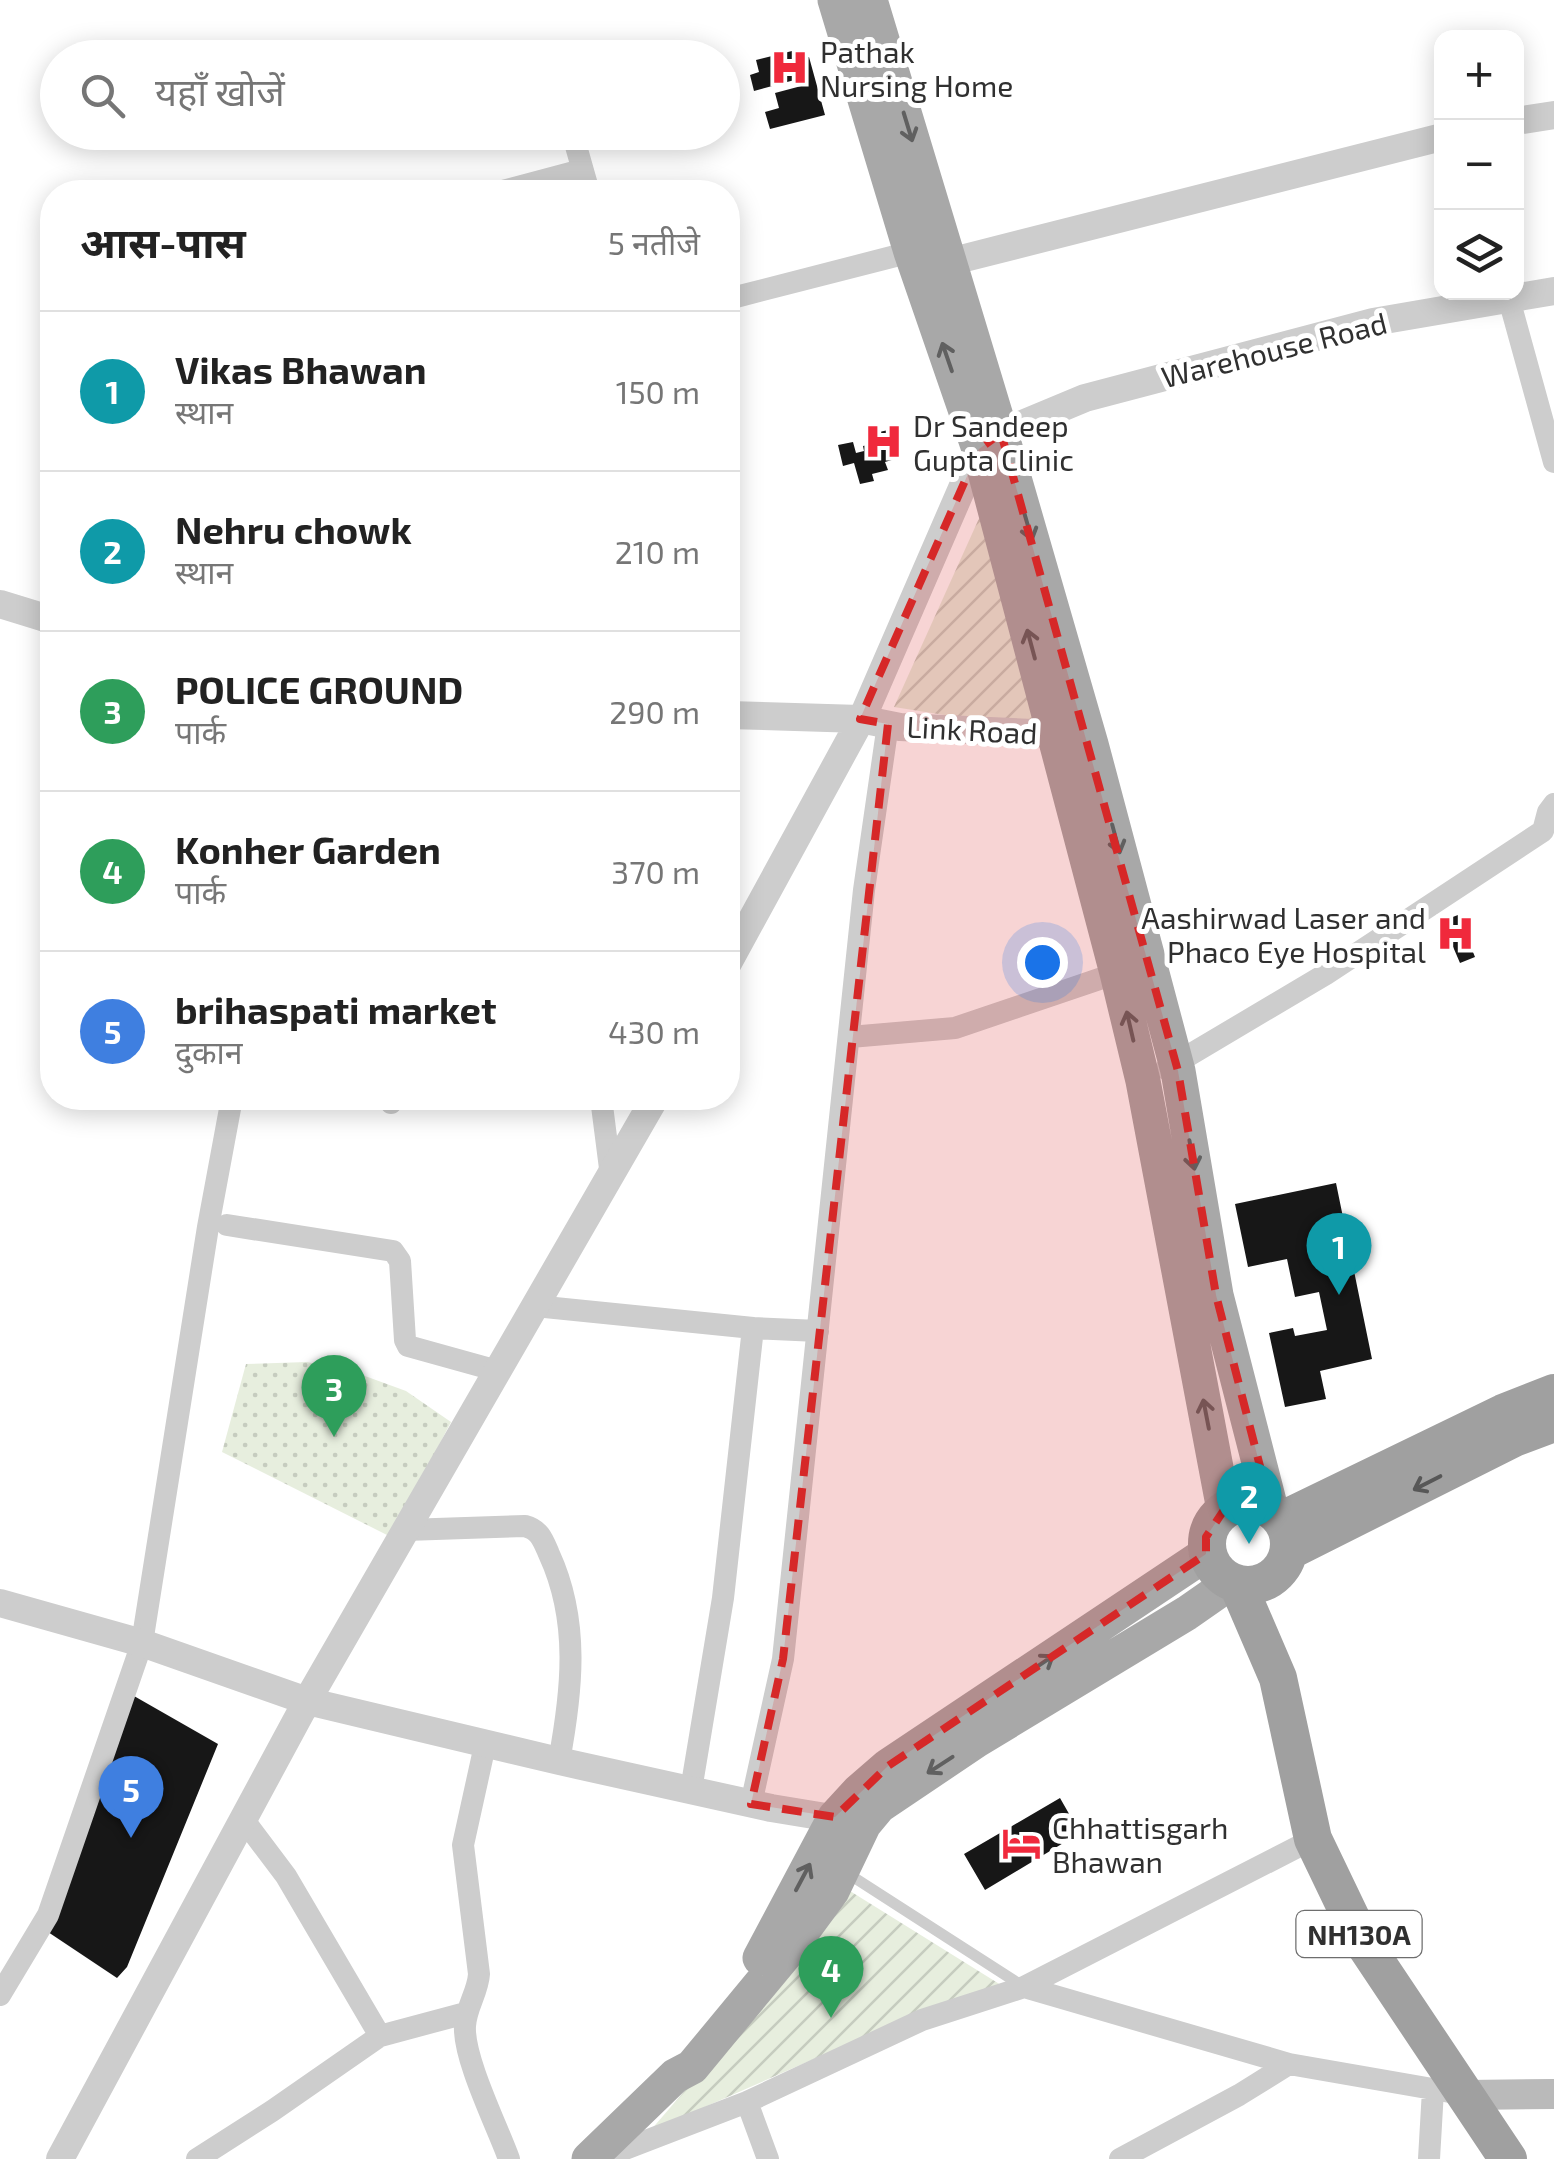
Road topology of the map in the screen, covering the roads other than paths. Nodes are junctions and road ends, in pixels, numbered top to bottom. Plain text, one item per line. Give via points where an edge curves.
1 (835, 0) edge
2 (870, 0) edge
3 (1554, 115) edge
4 (1522, 120) edge
5 (1434, 139) edge
6 (577, 150) edge
7 (584, 180) edge
8 (911, 252) junction
9 (950, 262) junction
10 (1554, 291) edge
11 (740, 296) edge
12 (1524, 296) edge
13 (1503, 300) edge
14 (1509, 300) edge
15 (990, 441) junction
16 (1554, 462) edge
17 (0, 604) edge
18 (40, 616) edge
19 (740, 715) edge
20 (860, 719) junction
21 (888, 724) junction
22 (1068, 724) junction
23 (1554, 804) edge
24 (1549, 833) edge
25 (740, 941) edge
26 (1117, 972) junction
27 (850, 1037) junction
28 (1176, 1064) junction
29 (1142, 1082) junction
30 (230, 1110) edge
31 (602, 1110) edge
32 (648, 1110) edge
33 (611, 1176) junction
34 (227, 1225) dead end
35 (535, 1306) junction
36 (753, 1328) junction
37 (818, 1331) junction
38 (498, 1370) junction
39 (1554, 1394) edge
40 (1554, 1423) edge
41 (1224, 1510) junction
42 (406, 1530) junction
43 (1281, 1537) junction
44 (1206, 1554) junction
45 (1234, 1584) junction
46 (0, 1604) edge
47 (142, 1643) junction
48 (1278, 1678) junction
49 (307, 1701) junction
50 (486, 1745) junction
51 (559, 1762) junction
52 (691, 1790) junction
53 (751, 1804) junction
54 (243, 1819) junction
55 (849, 1821) junction
56 (1312, 1839) junction
57 (842, 1870) junction
58 (1024, 1987) junction
59 (0, 1995) edge
60 (466, 2013) junction
61 (380, 2036) junction
62 (1289, 2064) junction
63 (675, 2076) junction
64 (1450, 2092) junction
65 (1554, 2094) edge
66 (747, 2102) junction
67 (60, 2159) edge
68 (197, 2159) edge
69 (509, 2159) edge
70 (589, 2159) edge
71 (599, 2159) edge
72 (768, 2159) edge
73 (1120, 2159) edge
74 (1429, 2159) edge
75 (1508, 2159) edge

1 - 8 main road
2 -> 9 main road
3 - 4 street
5 - 9 street
6 - 7 street
8 - 11 street
15 -> 8 main road
9 - 15 main road
10 - 12 street, Warehouse Road
13 - 15 street, Warehouse Road via 1354,327 1085,398
14 - 16 street
15 - 20 street
15 - 22 main road
17 - 18 street
19 - 20 street, Link Road
20 - 21 street, Link Road
20 - 25 street
21 - 22 street, Link Road
21 - 27 street
22 - 26 main road
22 -> 28 main road
23 - 24 street
24 - 28 street
26 - 27 street via 955,1028
29 -> 26 main road
27 - 37 street
28 - 29 street
28 -> 43 main road via 1216,1295
41 -> 29 main road
30 - 47 street
31 - 33 street
32 - 33 street
33 - 35 street
34 - 38 street via 393,1251 400,1260 408,1346
35 - 36 street
35 - 38 street
36 - 37 street
36 - 52 street via 723,1598
37 - 53 street via 783,1659
38 - 42 street
39 - 43 highway via 1503,1412
40 -> 43 highway
41 - 43 highway via 1256,1503
41 - 44 highway via 1212,1522
42 - 49 street
42 - 51 street via 525,1526 540,1535 558,1577 572,1652
43 - 45 highway via 1272,1578
43 - 48 highway, NH130A
44 - 45 highway, NH130A via 1215,1571
55 -> 44 main road via 858,1792 888,1766
45 - 48 highway, NH130A
45 -> 55 main road
46 - 47 street
47 - 49 street
47 - 59 street via 48,1915
48 - 56 highway, NH130A
49 - 50 street
49 - 54 street
50 - 51 street
50 - 60 street via 463,1845 479,1974
51 - 52 street
52 - 53 street
53 - 55 street
54 - 61 street via 286,1876
54 - 67 street
55 - 57 main road
63 -> 55 main road
56 - 58 street
56 - 64 highway, NH130A
57 - 58 lane
57 - 63 main road via 788,1950 692,2067
58 - 62 street
58 - 66 street via 922,2020
60 - 61 street
60 - 69 street via 468,2050
61 - 68 street
62 - 64 street
62 - 73 street
63 - 70 main road
64 - 65 main road
64 - 74 street
64 - 75 highway, NH130A
66 - 71 street
66 - 72 street

